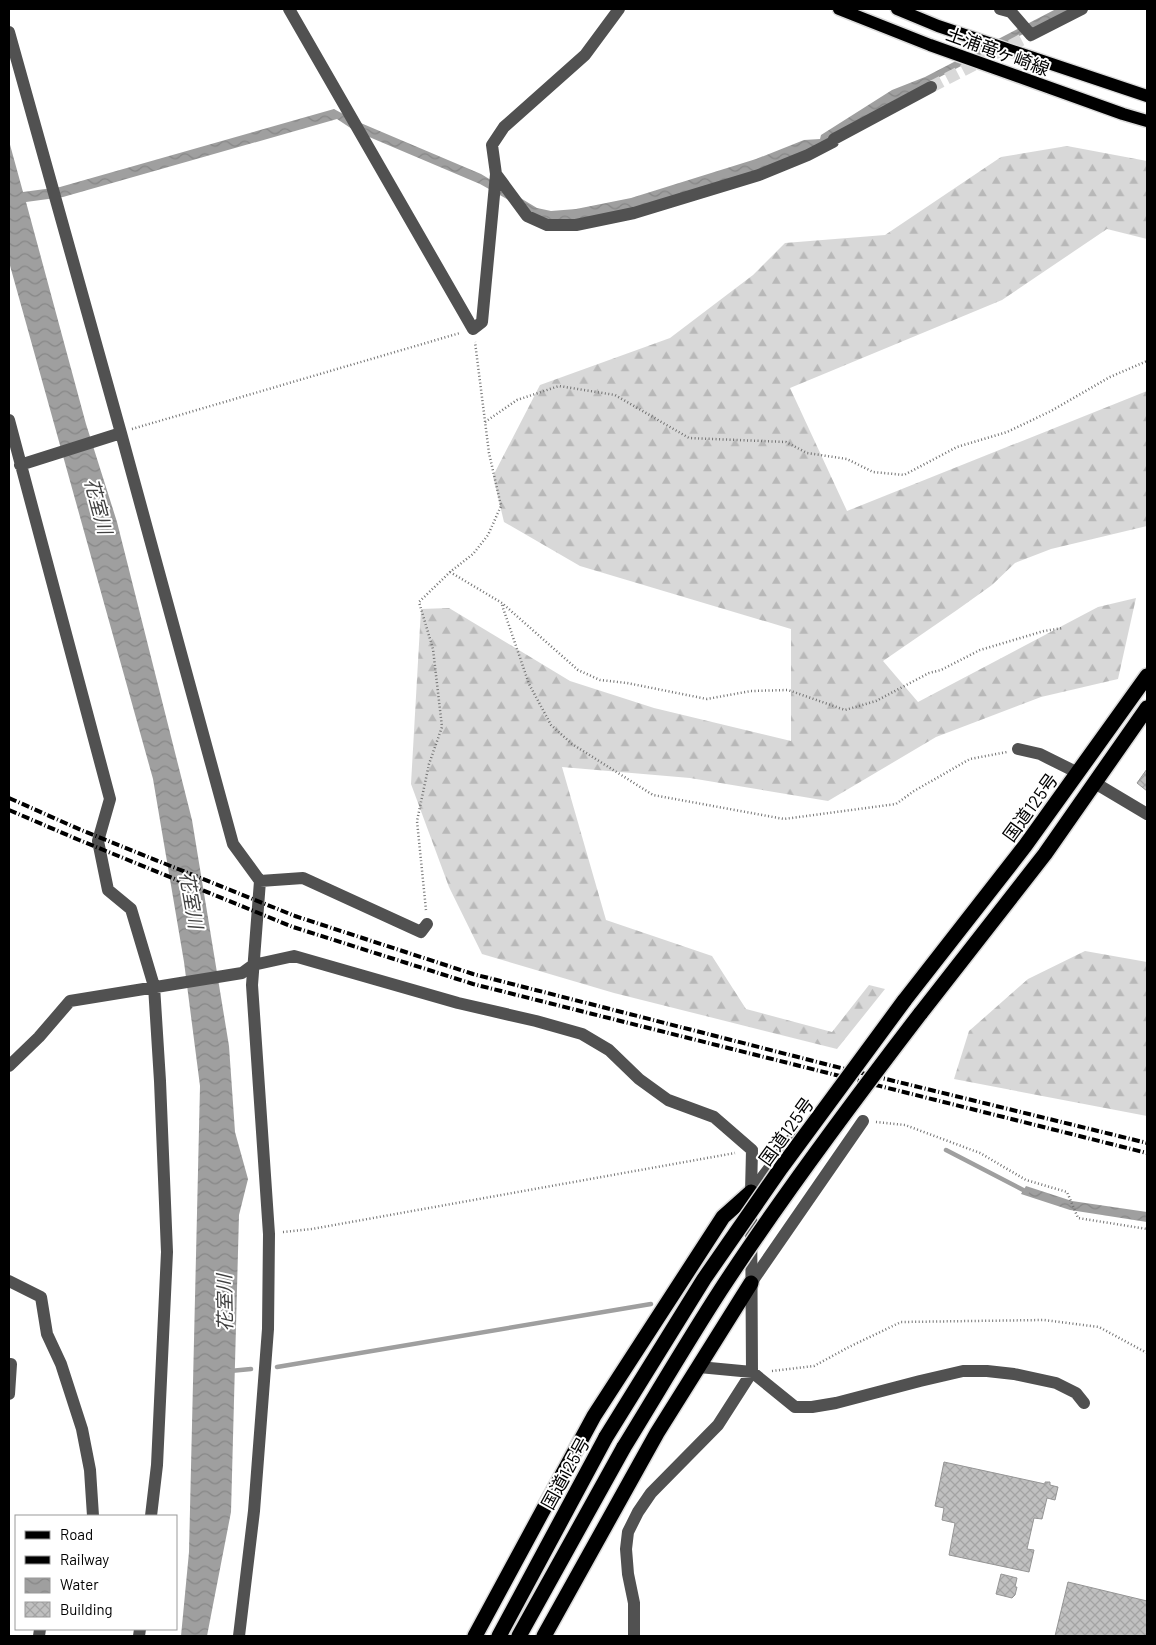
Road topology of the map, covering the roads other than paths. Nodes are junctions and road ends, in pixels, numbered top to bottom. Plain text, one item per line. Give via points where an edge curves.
1 (289, 9) edge
2 (619, 9) edge
3 (839, 9) edge
4 (897, 9) edge
5 (1000, 9) edge
6 (1082, 9) edge
7 (9, 32) edge
8 (931, 87) tunnel mouth
9 (1147, 96) edge
10 (1147, 120) edge
11 (496, 174) junction
12 (9, 420) edge
13 (121, 433) junction
14 (20, 465) junction
15 (1147, 676) edge
16 (1147, 708) edge
17 (1018, 749) road end
18 (1078, 773) junction
19 (1095, 783) junction
20 (1147, 814) edge
21 (260, 881) junction
22 (427, 924) road end
23 (253, 965) junction
24 (158, 986) junction
25 (9, 1066) edge
26 (863, 1121) road end
27 (794, 1136) dead end
28 (751, 1192) junction
29 (9, 1281) edge
30 (751, 1283) junction
31 (9, 1364) edge
32 (699, 1366) junction
33 (752, 1372) junction
34 (9, 1394) edge
35 (1084, 1403) dead end
36 (93, 1515) edge
37 (152, 1515) edge
38 (239, 1636) edge
39 (475, 1636) edge
40 (499, 1636) edge
41 (519, 1636) edge
42 (544, 1636) edge
43 (634, 1636) edge

1 - 11 street via 472,329 482,322
2 - 11 street via 585,55 504,127 492,146
3 - 10 main road, 土浦竜ヶ崎線 via 930,45
4 - 9 main road, 土浦竜ヶ崎線 via 938,26
5 - 6 street via 1011,12 1031,35
7 - 13 street
8 - 11 street via 808,156 759,175 634,213 576,225 547,225 527,216
12 - 14 street
13 - 14 street
13 - 21 street via 232,844
14 - 24 street via 110,798 98,841 108,890 131,910
15 - 18 highway, 国道125号
16 - 19 highway, 国道125号
17 - 18 street via 1040,754
18 - 40 highway, 国道125号, bridge via 904,1001 704,1279 606,1437
19 - 20 street
19 - 41 highway, 国道125号, bridge via 854,1100 767,1222 624,1447
21 - 22 street via 303,878 421,932
21 - 23 street
23 - 24 street via 242,973
23 - 28 street via 294,956 582,1034 609,1050 639,1079 668,1100 714,1117 752,1150
23 - 38 street via 269,1234 268,1329 254,1511
24 - 25 street via 70,1001
24 - 37 street via 167,1252
26 - 30 street
27 - 28 street
28 - 30 street
28 - 39 highway via 723,1216 594,1416
29 - 36 street via 41,1296 48,1334 82,1429 90,1470
30 - 32 highway
30 - 33 street
31 - 34 street
32 - 33 street
32 - 42 highway via 656,1433
33 - 35 street via 795,1407 836,1402 962,1371 1014,1374 1056,1383 1076,1393
33 - 43 street via 718,1425 651,1493 628,1532 626,1549 634,1603

